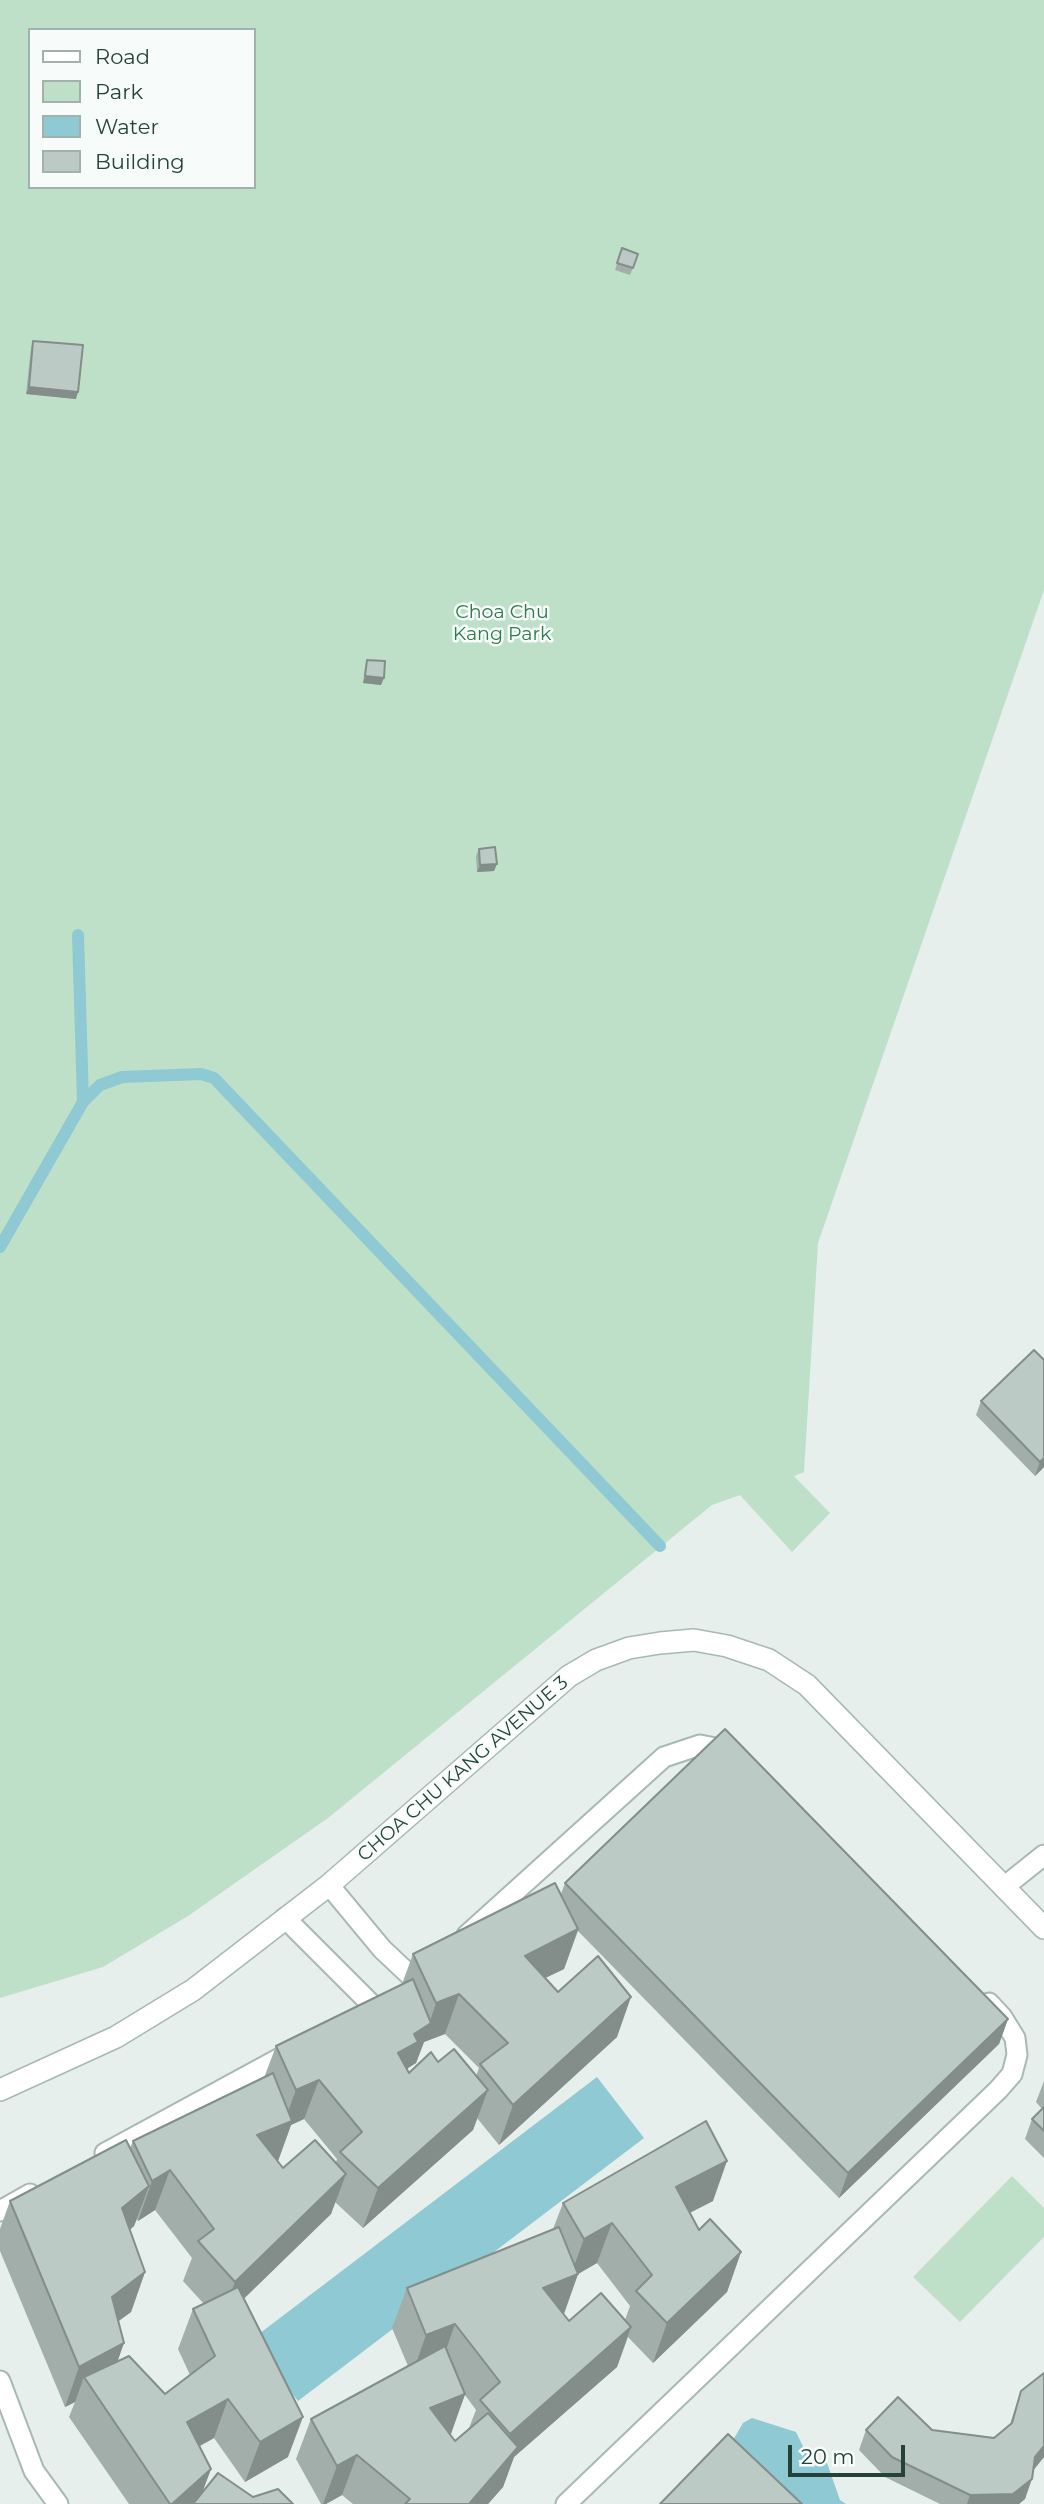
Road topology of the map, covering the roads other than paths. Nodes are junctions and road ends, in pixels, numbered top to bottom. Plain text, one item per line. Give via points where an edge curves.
1 (744, 1760) edge
2 (1044, 1855) edge
3 (330, 1885) junction
4 (1004, 1887) junction
5 (285, 1918) junction
6 (1044, 1928) edge
7 (457, 1943) edge
8 (974, 1988) edge
9 (313, 2039) edge
10 (0, 2090) edge
11 (84, 2165) edge
12 (48, 2184) edge
13 (0, 2211) edge
14 (0, 2381) edge
15 (58, 2504) edge
16 (566, 2504) edge

1 - 7 lane via 734,1752 700,1745 664,1757
2 - 4 lane
3 - 4 street, CHOA CHU KANG AVENUE 3 via 569,1676 629,1648 694,1640 769,1660 807,1685
3 - 5 street, CHOA CHU KANG AVENUE 3
3 - 5 lane via 383,1950 421,1976 367,2010
4 - 6 street, CHOA CHU KANG AVENUE 3
5 - 10 street, CHOA CHU KANG AVENUE 3 via 171,2004 116,2037
8 - 16 lane via 1015,2038 1012,2074
9 - 11 lane
12 - 13 lane
14 - 15 lane via 34,2471

